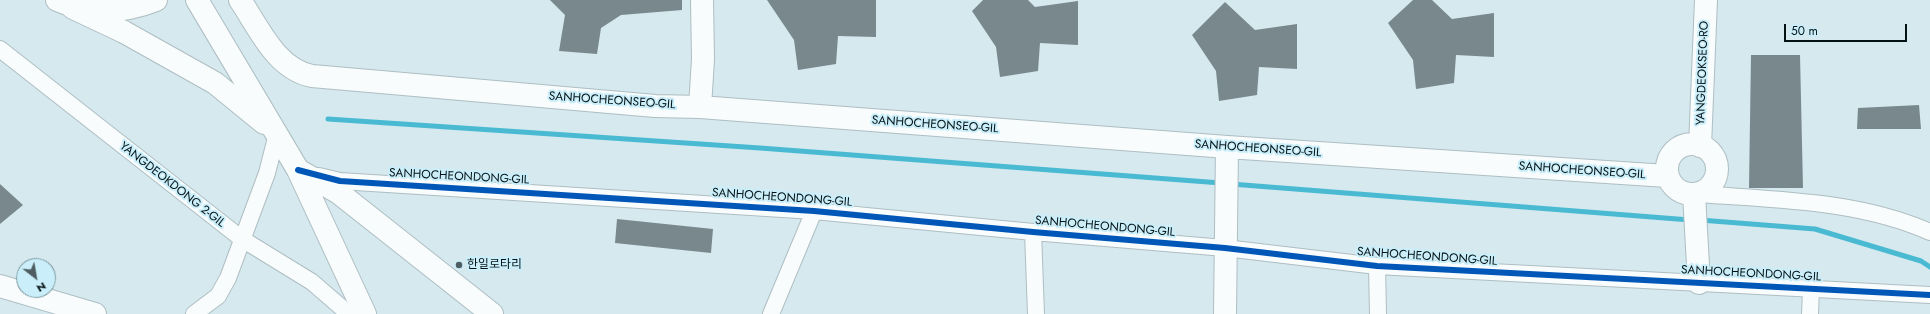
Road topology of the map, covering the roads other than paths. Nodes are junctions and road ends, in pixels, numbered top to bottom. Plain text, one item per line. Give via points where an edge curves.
1 (156, 0) edge
2 (197, 0) edge
3 (240, 0) edge
4 (702, 0) edge
5 (1706, 0) edge
6 (61, 2) edge
7 (0, 49) edge
8 (700, 107) junction
9 (274, 129) junction
10 (1700, 146) junction
11 (1227, 147) junction
12 (298, 170) junction
13 (1667, 176) junction
14 (1696, 198) junction
15 (814, 211) junction
16 (1033, 232) junction
17 (1930, 232) edge
18 (242, 239) junction
19 (1225, 248) junction
20 (1377, 266) junction
21 (1699, 278) junction
22 (0, 286) edge
23 (1810, 289) junction
24 (1911, 294) junction
25 (1930, 295) edge
26 (1930, 307) edge
27 (95, 314) edge
28 (194, 314) edge
29 (349, 314) edge
30 (365, 314) edge
31 (492, 314) edge
32 (771, 314) edge
33 (1036, 314) edge
34 (1224, 314) edge
35 (1378, 314) edge
36 (1810, 314) edge

1 - 6 street via 130,9 111,11 84,9
2 - 9 street
3 - 8 street, SANHOCHEONSEO-GIL via 279,58 291,69 304,74 654,106
4 - 8 street via 703,59
5 - 10 street, YANGDEOKSEO-RO
6 - 9 street via 124,32 215,83
7 - 18 street, YANGDEOKDONG 2-GIL
8 - 11 street, SANHOCHEONSEO-GIL
9 - 12 street
9 - 18 street via 267,173
10 - 13 street via 1685,145 1672,154 1668,161
10 - 14 street via 1712,155 1717,170 1711,185
11 - 13 street, SANHOCHEONSEO-GIL
11 - 19 street
12 - 15 street, SANHOCHEONDONG-GIL via 340,181
12 - 30 street
12 - 31 street via 339,193
13 - 14 street via 1676,189
14 - 17 street via 1826,204 1906,221
14 - 21 street
15 - 16 street, SANHOCHEONDONG-GIL
15 - 32 street
16 - 19 street, SANHOCHEONDONG-GIL
16 - 33 street
18 - 28 street via 228,278 218,296
18 - 29 street, YANGDEOKDONG 2-GIL via 312,282
19 - 20 street, SANHOCHEONDONG-GIL
19 - 34 street
20 - 21 street, SANHOCHEONDONG-GIL
20 - 35 street
21 - 23 street, SANHOCHEONDONG-GIL
22 - 27 street
23 - 24 street, SANHOCHEONDONG-GIL
23 - 36 street
24 - 25 street, SANHOCHEONDONG-GIL
24 - 26 street

